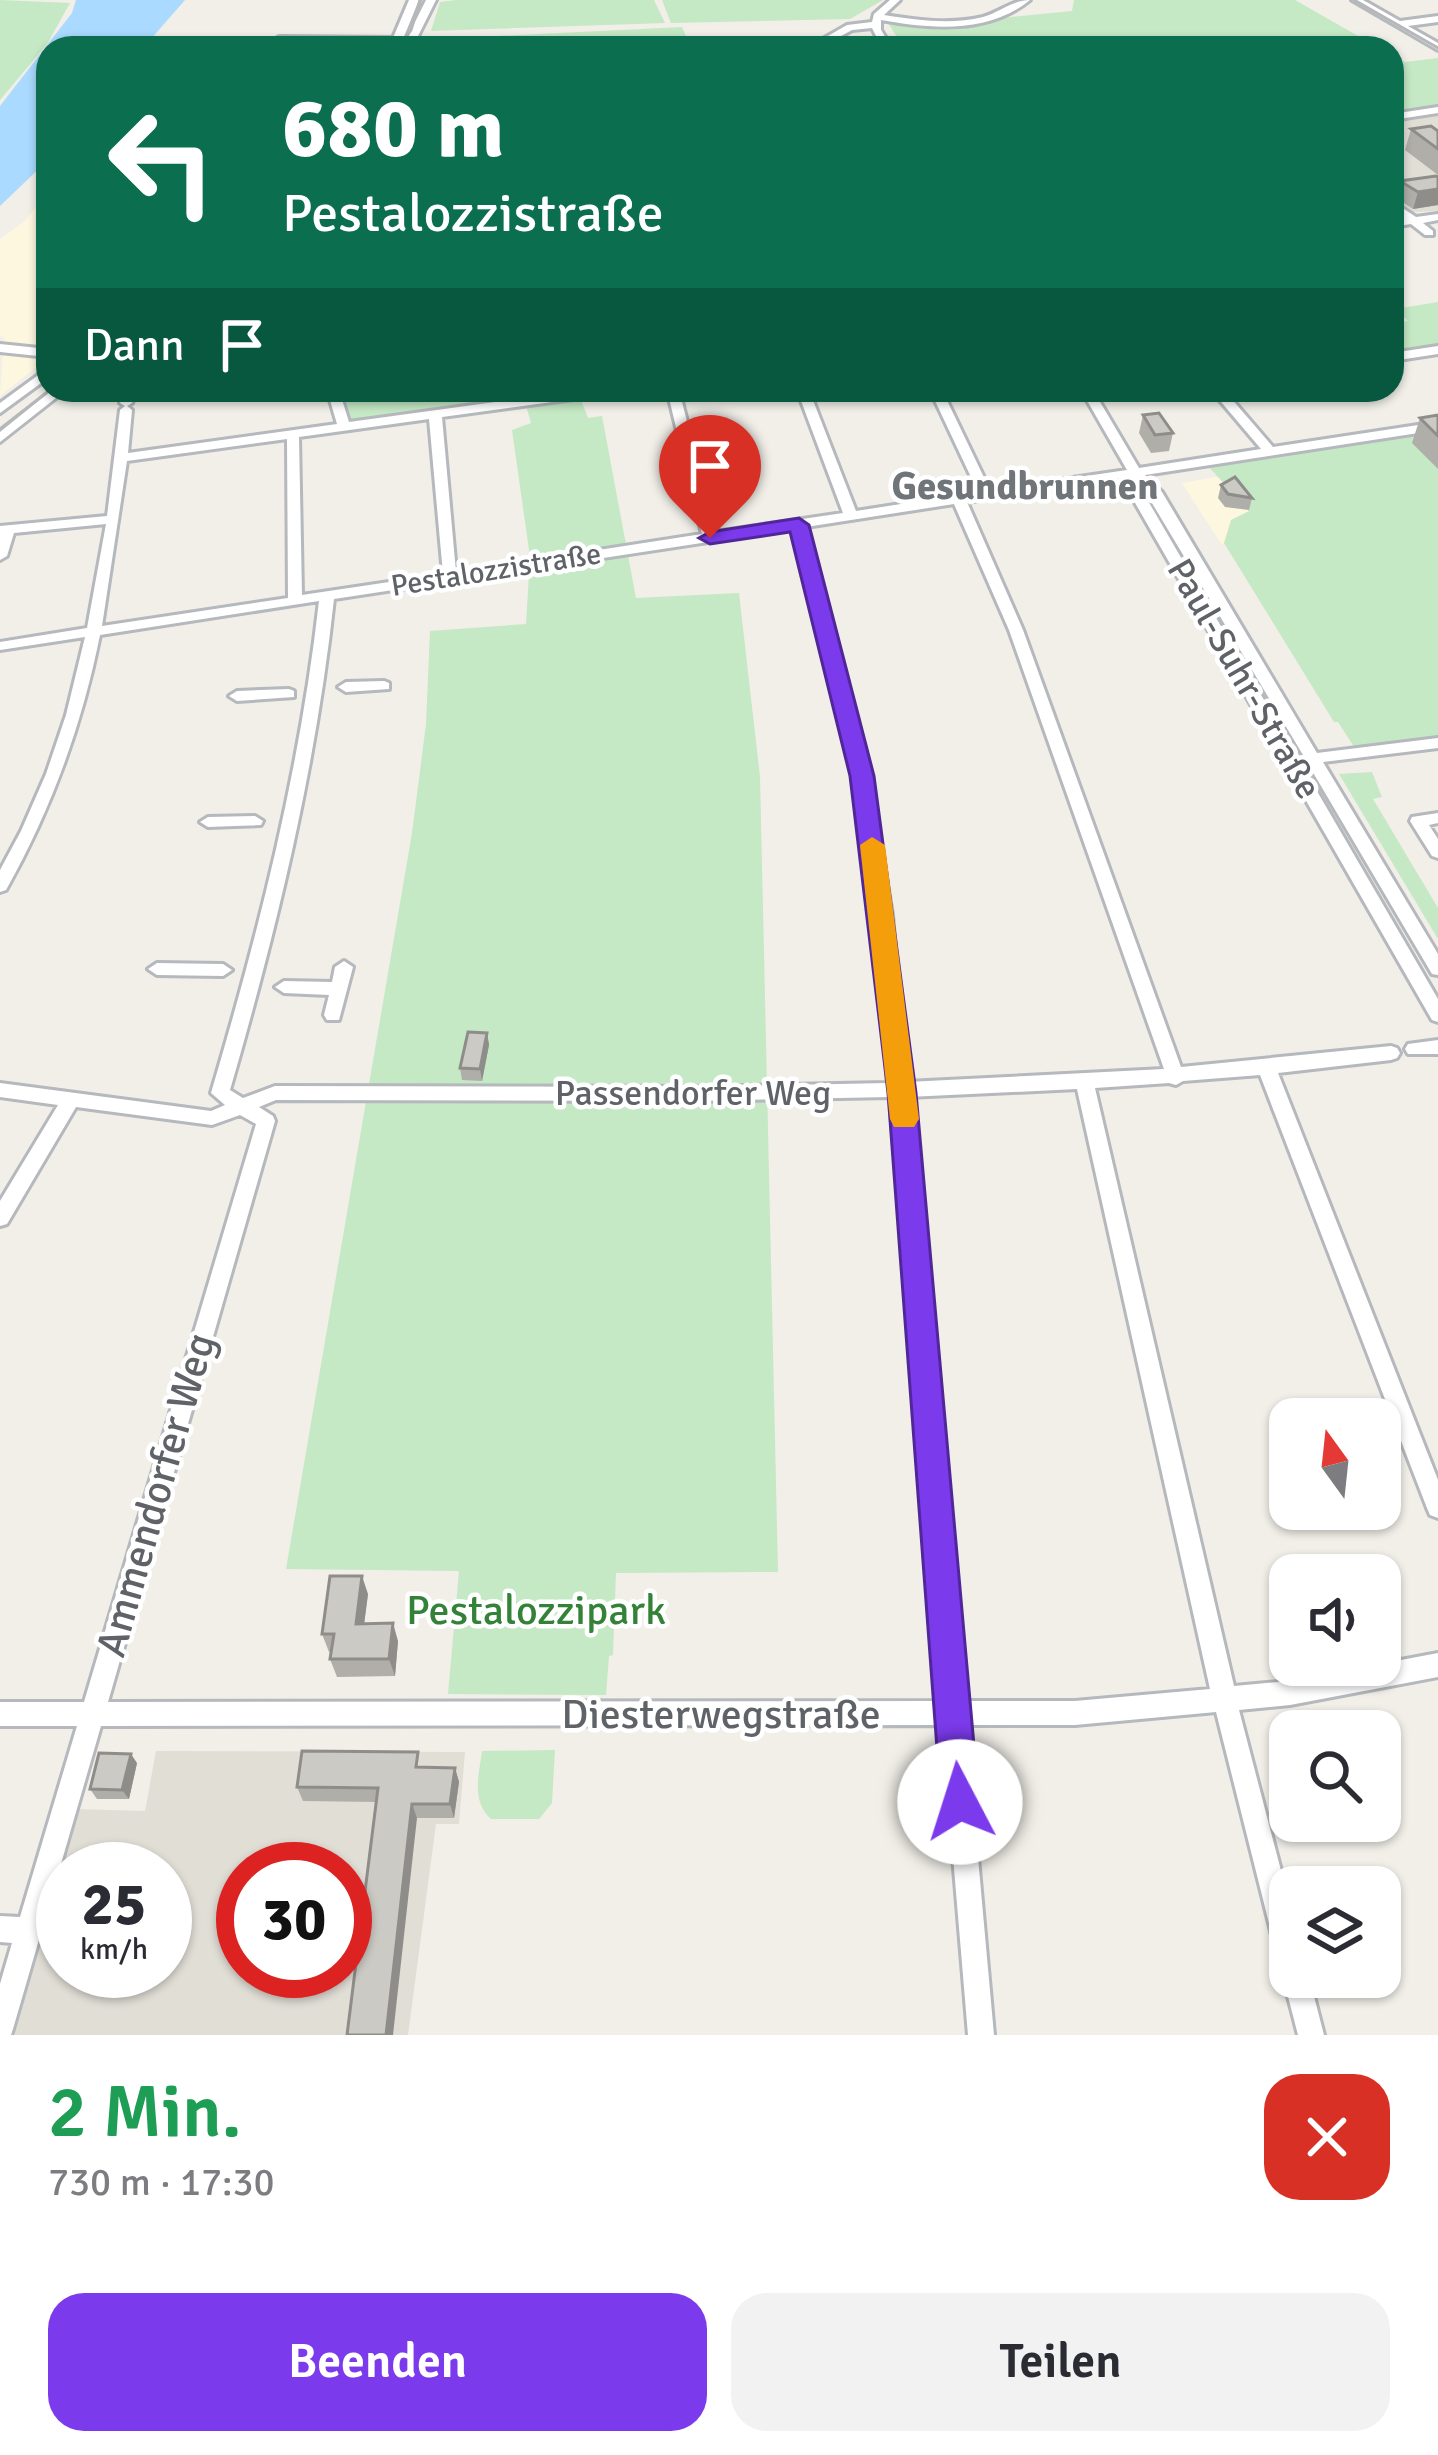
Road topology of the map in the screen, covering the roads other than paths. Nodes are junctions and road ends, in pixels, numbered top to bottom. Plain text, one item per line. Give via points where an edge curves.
1 (414, 0) edge
2 (431, 0) edge
3 (895, 0) edge
4 (1025, 0) edge
5 (1357, 0) edge
6 (1438, 19) edge
7 (876, 20) junction
8 (1398, 24) junction
9 (403, 36) edge
10 (407, 36) edge
11 (834, 36) edge
12 (882, 36) edge
13 (1438, 46) edge
14 (1438, 110) edge
15 (1404, 115) edge
16 (1404, 214) edge
17 (1438, 217) edge
18 (1413, 221) junction
19 (1404, 222) edge
20 (1429, 233) dead end
21 (0, 348) edge
22 (1438, 350) edge
23 (36, 352) edge
24 (1404, 354) edge
25 (36, 381) edge
26 (45, 402) edge
27 (127, 402) edge
28 (337, 402) edge
29 (522, 402) edge
30 (676, 402) edge
31 (808, 402) edge
32 (942, 402) edge
33 (1094, 402) edge
34 (1227, 402) edge
35 (0, 409) edge
36 (435, 414) junction
37 (1438, 426) edge
38 (344, 427) junction
39 (293, 434) junction
40 (0, 438) edge
41 (1270, 452) junction
42 (121, 458) junction
43 (1135, 472) junction
44 (986, 496) junction
45 (959, 500) junction
46 (851, 517) junction
47 (113, 519) junction
48 (799, 525) junction
49 (4, 529) edge
50 (710, 538) junction
51 (0, 556) edge
52 (450, 578) junction
53 (327, 596) junction
54 (295, 601) junction
55 (96, 631) junction
56 (0, 646) edge
57 (384, 682) dead end
58 (317, 690) junction
59 (237, 696) dead end
60 (1438, 743) edge
61 (1315, 758) junction
62 (1290, 760) junction
63 (1438, 818) edge
64 (293, 821) junction
65 (208, 823) dead end
66 (1438, 852) edge
67 (0, 886) edge
68 (344, 967) dead end
69 (1438, 969) edge
70 (156, 970) dead end
71 (254, 978) junction
72 (339, 989) junction
73 (1438, 1015) edge
74 (333, 1016) dead end
75 (1438, 1047) edge
76 (1414, 1049) dead end
77 (1391, 1052) dead end
78 (1267, 1069) junction
79 (1176, 1078) junction
80 (1085, 1084) junction
81 (0, 1090) edge
82 (902, 1093) junction
83 (69, 1102) junction
84 (243, 1106) junction
85 (0, 1218) edge
86 (1438, 1508) edge
87 (1438, 1665) edge
88 (1225, 1701) junction
89 (92, 1712) junction
90 (0, 1714) edge
91 (952, 1715) junction
92 (1269, 1873) edge
93 (0, 1929) edge
94 (28, 1931) junction
95 (1301, 1998) edge
96 (0, 2029) edge
97 (981, 2035) edge
98 (1311, 2035) edge

1 - 9 street
2 - 10 street
3 - 7 street
4 - 7 street via 1007,16
5 - 8 street
6 - 8 street
7 - 11 street
7 - 12 street
8 - 13 street
14 - 15 street
16 - 18 street
17 - 18 street
18 - 19 street
18 - 20 street
21 - 23 street
22 - 24 street
25 - 35 street
26 - 40 street
27 - 42 street
28 - 38 street
29 - 36 street
30 - 50 street
31 - 46 street
32 - 44 street
33 - 43 street
34 - 41 street
36 - 38 street
36 - 52 street
37 - 41 street, Pestalozzistraße
38 - 39 street
39 - 42 street
39 - 54 street
41 - 43 street, Pestalozzistraße
42 - 47 street
43 - 44 street, Pestalozzistraße
43 - 61 street, Paul-Suhr-Straße via 1155,492
43 - 62 street, Paul-Suhr-Straße via 1137,494
44 - 45 street, Pestalozzistraße
45 - 46 street, Pestalozzistraße
45 - 79 street via 1016,630
46 - 48 street, Pestalozzistraße
47 - 49 street
47 - 55 street
48 - 50 street, Pestalozzistraße
48 - 82 street via 862,776
49 - 51 street
50 - 52 street, Pestalozzistraße
52 - 53 street, Pestalozzistraße
53 - 54 street, Pestalozzistraße
53 - 58 street, Ammendorfer Weg
54 - 55 street, Pestalozzistraße
55 - 56 street, Pestalozzistraße
55 - 67 street via 63,753
57 - 58 street
58 - 59 street
58 - 64 street, Ammendorfer Weg
60 - 61 street
61 - 62 street
61 - 69 street, Paul-Suhr-Straße
62 - 73 street, Paul-Suhr-Straße
63 - 66 street via 1418,820
64 - 65 street
64 - 71 street, Ammendorfer Weg
68 - 72 street
70 - 71 street
71 - 72 street
71 - 84 street, Ammendorfer Weg via 220,1093
72 - 74 street
75 - 76 street
77 - 78 street, Passendorfer Weg
78 - 79 street, Passendorfer Weg
78 - 86 street
79 - 80 street, Passendorfer Weg
80 - 82 street, Passendorfer Weg
80 - 88 street
81 - 83 street, Passendorfer Weg
82 - 84 street, Passendorfer Weg via 275,1093
82 - 91 street
83 - 84 street, Passendorfer Weg via 212,1118
83 - 85 street
84 - 89 street, Ammendorfer Weg via 266,1121
87 - 88 street, Diesterwegstraße
88 - 91 street, Diesterwegstraße
88 - 92 street
89 - 90 street, Diesterwegstraße
89 - 91 street, Diesterwegstraße
89 - 94 street, Ammendorfer Weg
91 - 97 street
93 - 94 street
94 - 96 street, Ammendorfer Weg
95 - 98 street

